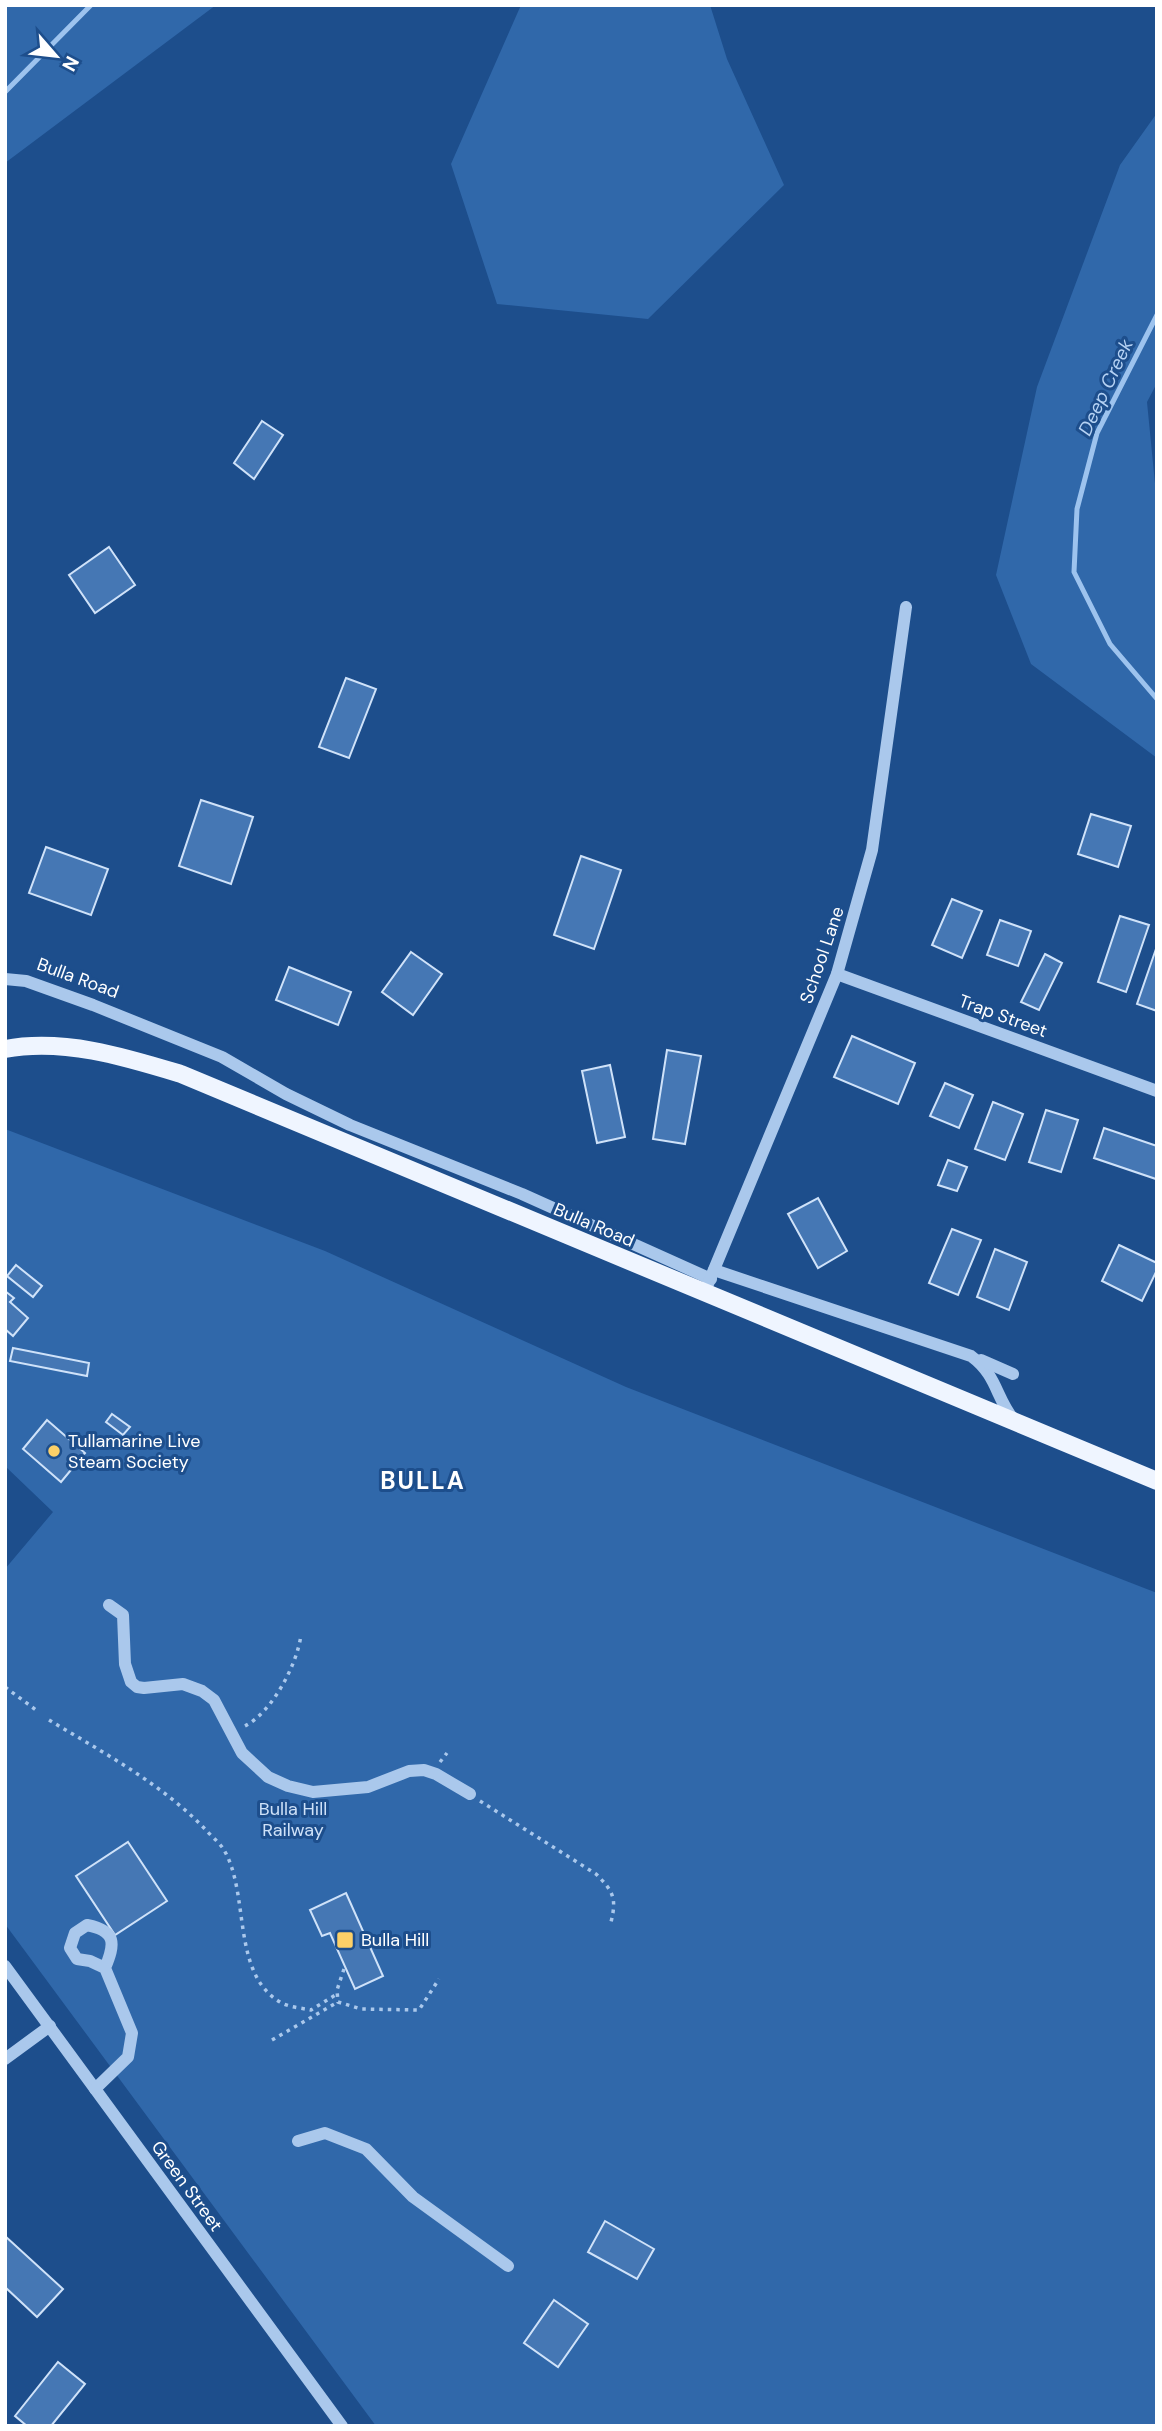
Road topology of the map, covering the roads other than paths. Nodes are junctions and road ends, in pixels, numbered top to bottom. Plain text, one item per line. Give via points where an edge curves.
1 (906, 607) dead end
2 (837, 974) junction
3 (5, 979) edge
4 (5, 1049) edge
5 (1157, 1091) edge
6 (710, 1281) junction
7 (971, 1356) junction
8 (1013, 1374) dead end
9 (1018, 1424) junction
10 (1157, 1481) edge
11 (109, 1605) dead end
12 (470, 1794) road end
13 (5, 1966) edge
14 (105, 1968) dead end
15 (50, 2026) junction
16 (5, 2059) edge
17 (95, 2089) junction
18 (298, 2141) dead end
19 (508, 2266) dead end
20 (342, 2426) edge

1 - 2 street, School Lane via 872,850
2 - 5 street, Trap Street
2 - 6 street, School Lane
3 - 6 street, Bulla Road via 26,981 82,1001 222,1057 350,1125 522,1194
4 - 6 main road, Bulla Road via 61,1047 119,1055 181,1074
6 - 7 street
6 - 9 main road, Bulla Road
7 - 8 street
7 - 9 street via 992,1377
9 - 10 main road, Bulla Road
11 - 12 street via 123,1615 125,1664 131,1682 144,1688 183,1685 202,1691 214,1700 242,1753 268,1777 308,1792 368,1787 424,1770
13 - 15 street, Green Street
14 - 17 street via 132,2033 128,2057
15 - 16 street
15 - 17 street, Green Street
17 - 20 street, Green Street
18 - 19 street via 326,2133 366,2149 413,2197

